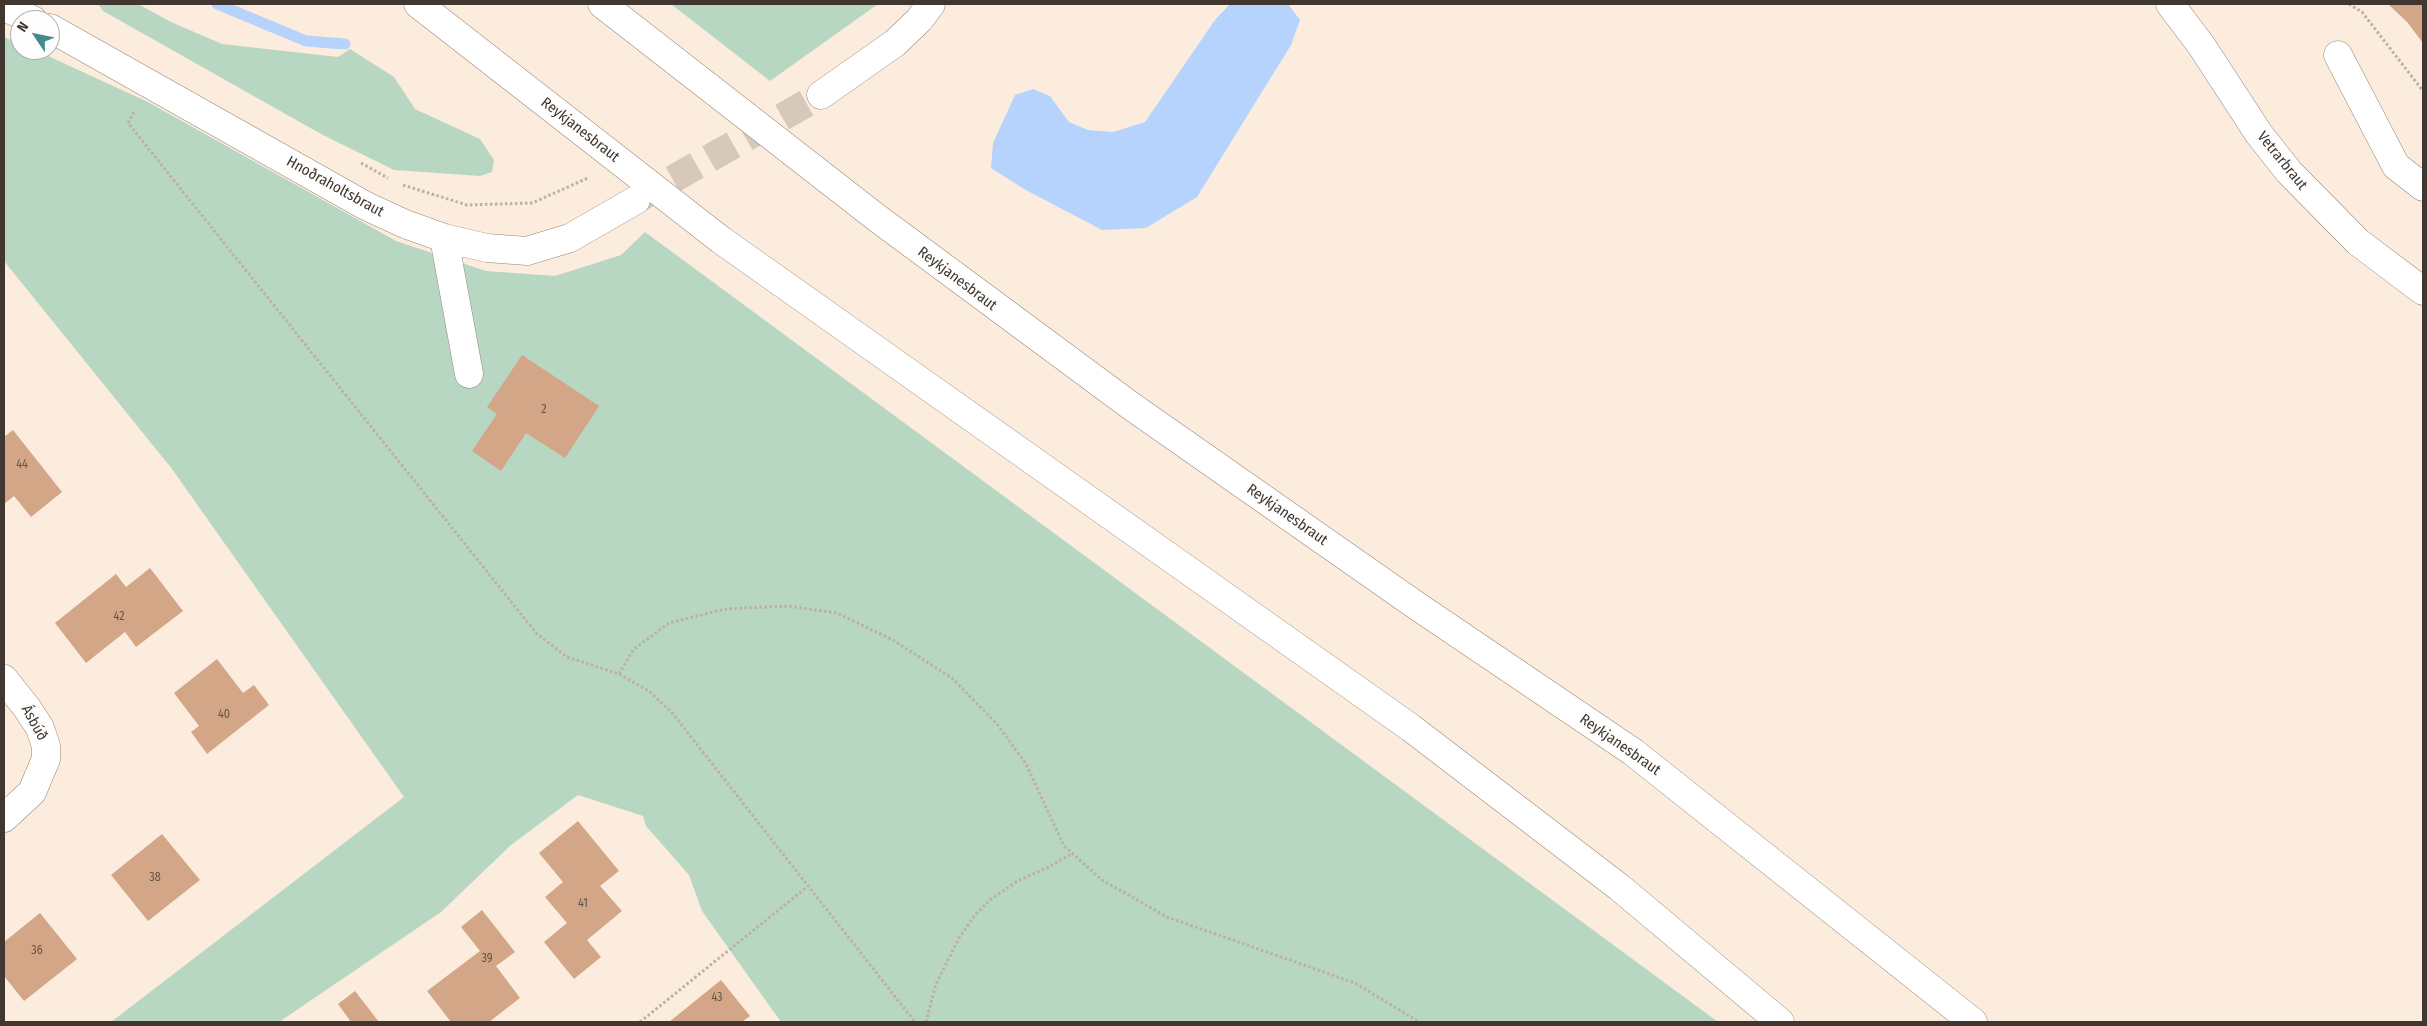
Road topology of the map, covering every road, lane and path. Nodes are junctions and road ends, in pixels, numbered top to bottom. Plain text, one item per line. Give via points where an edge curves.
1 (418, 4) edge
2 (602, 4) edge
3 (930, 4) edge
4 (2170, 4) edge
5 (2350, 4) edge
6 (60, 34) edge
7 (2338, 55) dead end
8 (2423, 91) edge
9 (821, 95) tunnel mouth
10 (128, 123) dead end
11 (356, 160) dead end
12 (594, 175) dead end
13 (390, 178) dead end
14 (398, 183) dead end
15 (2423, 187) edge
16 (636, 200) tunnel mouth
17 (444, 238) junction
18 (2423, 291) edge
19 (469, 374) dead end
20 (619, 674) junction
21 (4, 679) edge
22 (4, 818) edge
23 (1073, 853) junction
24 (807, 887) junction
25 (640, 1022) edge
26 (915, 1022) edge
27 (926, 1022) edge
28 (1419, 1022) edge
29 (1780, 1022) edge
30 (1973, 1022) edge

1 - 29 main road, Reykjanesbraut via 721,240 1411,728 1618,887
2 - 30 main road, Reykjanesbraut via 900,236 1131,406 1633,752
3 - 9 main road via 895,43
4 - 18 main road, Vetrarbraut via 2259,134 2289,172 2358,242
5 - 8 path via 2362,12
6 - 17 main road, Hnoðraholtsbraut via 366,206
7 - 15 main road via 2396,166
10 - 20 path via 537,634 567,658
11 - 13 path
12 - 14 path via 532,203 467,205
16 - 17 main road, Hnoðraholtsbraut via 570,238 527,252 487,248
17 - 19 main road
20 - 23 path via 633,650 669,623 725,609 788,606 837,613 893,640 952,678 990,718 1026,764 1064,846
20 - 24 path via 649,691 673,714
21 - 22 main road, Ásbúð via 40,728 46,746 46,760 32,792
23 - 27 path via 1019,880 975,915 940,976
23 - 28 path via 1102,880 1167,917 1355,983
24 - 25 path
24 - 26 path

